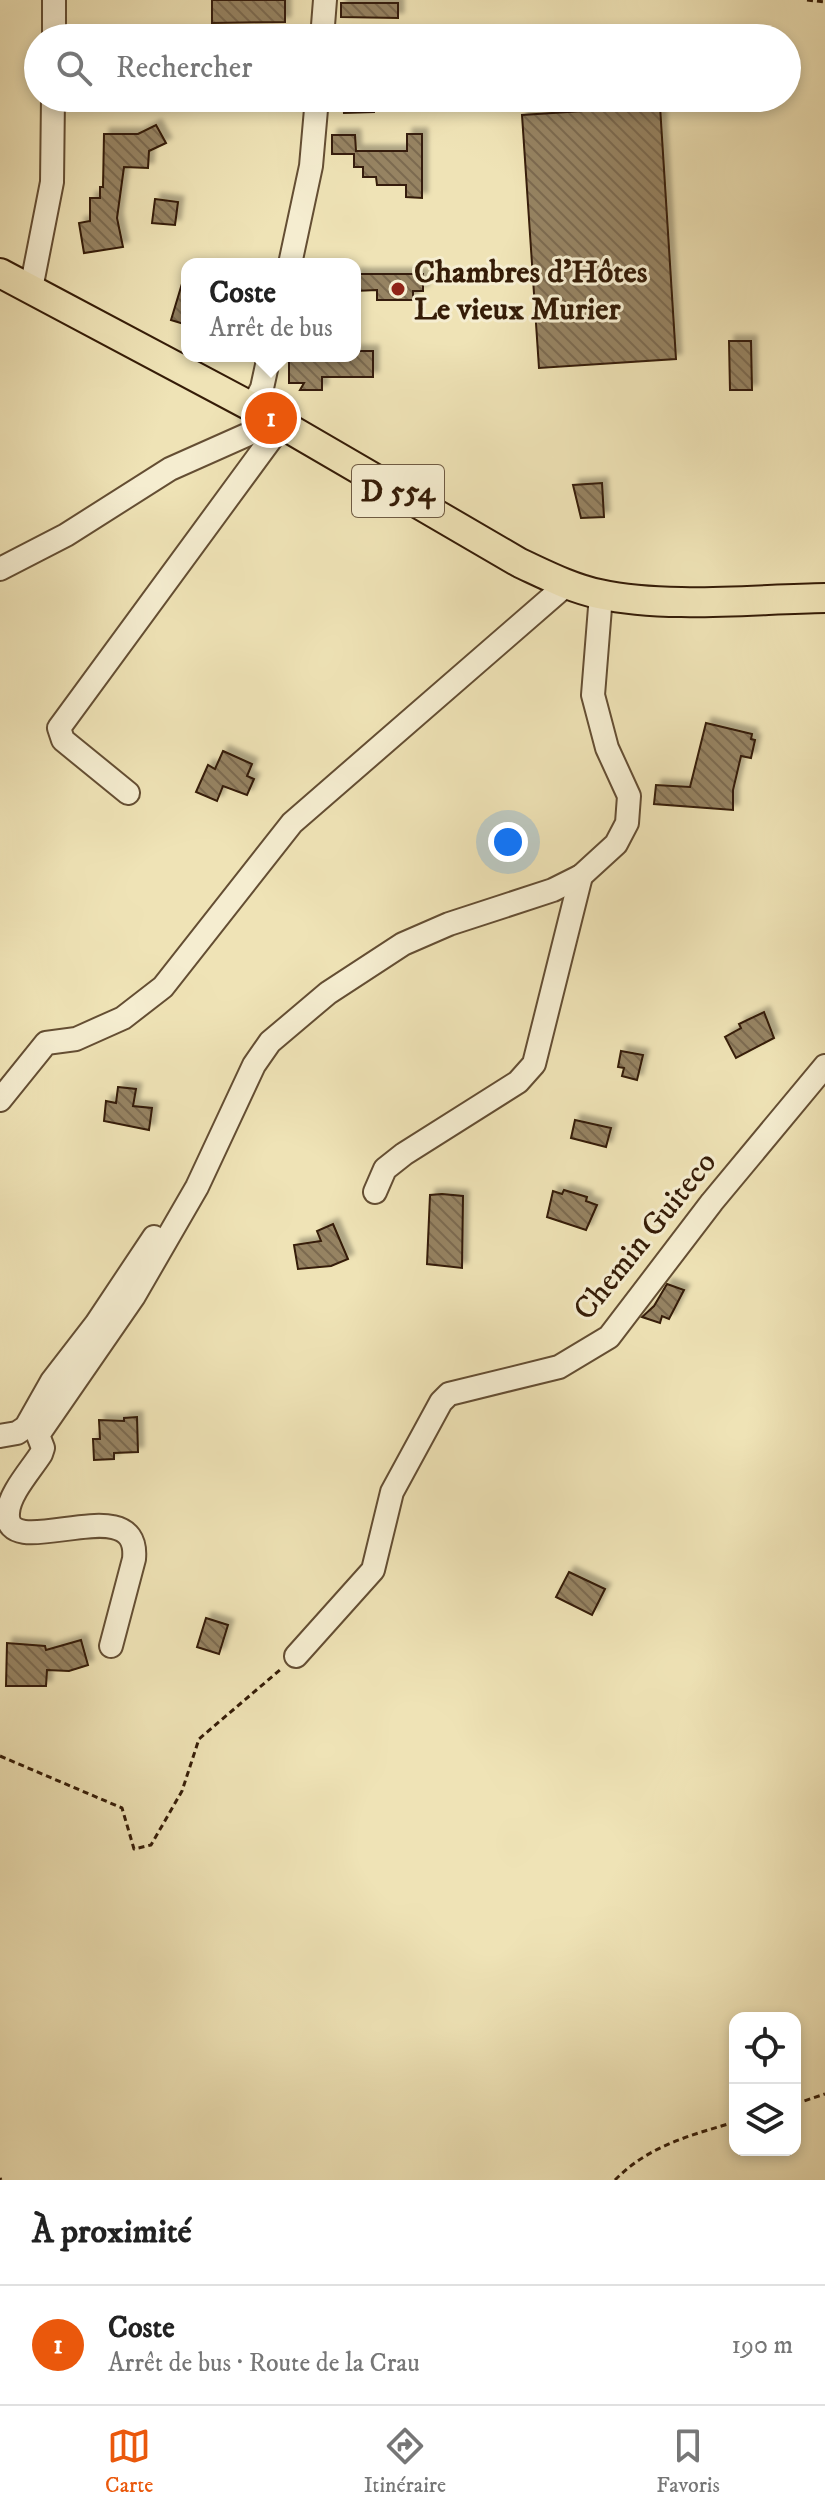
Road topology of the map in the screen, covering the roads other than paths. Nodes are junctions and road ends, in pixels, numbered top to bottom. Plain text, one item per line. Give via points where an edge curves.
1 (54, 0) edge
2 (325, 0) edge
3 (54, 24) edge
4 (323, 24) edge
5 (53, 112) edge
6 (316, 112) edge
7 (291, 258) edge
8 (0, 273) edge
9 (31, 289) junction
10 (268, 362) edge
11 (266, 415) junction
12 (0, 569) edge
13 (566, 585) junction
14 (601, 595) junction
15 (825, 598) edge
16 (128, 793) dead end
17 (581, 876) junction
18 (825, 1066) edge
19 (0, 1100) edge
20 (375, 1192) dead end
21 (173, 1223) junction
22 (0, 1436) edge
23 (111, 1646) dead end
24 (296, 1656) road end

1 - 3 street
2 - 4 street
5 - 9 street via 52,182
6 - 7 street via 311,166
8 - 9 main road, D 554
9 - 11 main road, D 554
10 - 11 street via 262,388
11 - 12 street via 251,433 170,469 66,535
11 - 13 main road, D 554
11 - 16 street via 59,728 63,740
13 - 14 main road, D 554
13 - 19 street via 292,823 163,987 123,1018 76,1039 46,1043
14 - 15 main road, D 554 via 659,600
14 - 17 street via 593,695 607,748 629,796 627,823 616,844
17 - 20 street via 534,1064 518,1082 385,1169
17 - 21 street via 403,944 283,1029 254,1065 197,1187
18 - 24 street, Chemin Guiteco via 609,1337 559,1367 449,1394 441,1402 392,1492 373,1570
21 - 22 street via 160,1228 46,1389 26,1427
21 - 23 street via 134,1296 47,1419 38,1435 41,1454 8,1511 9,1522 23,1533 104,1525 130,1538 134,1559

